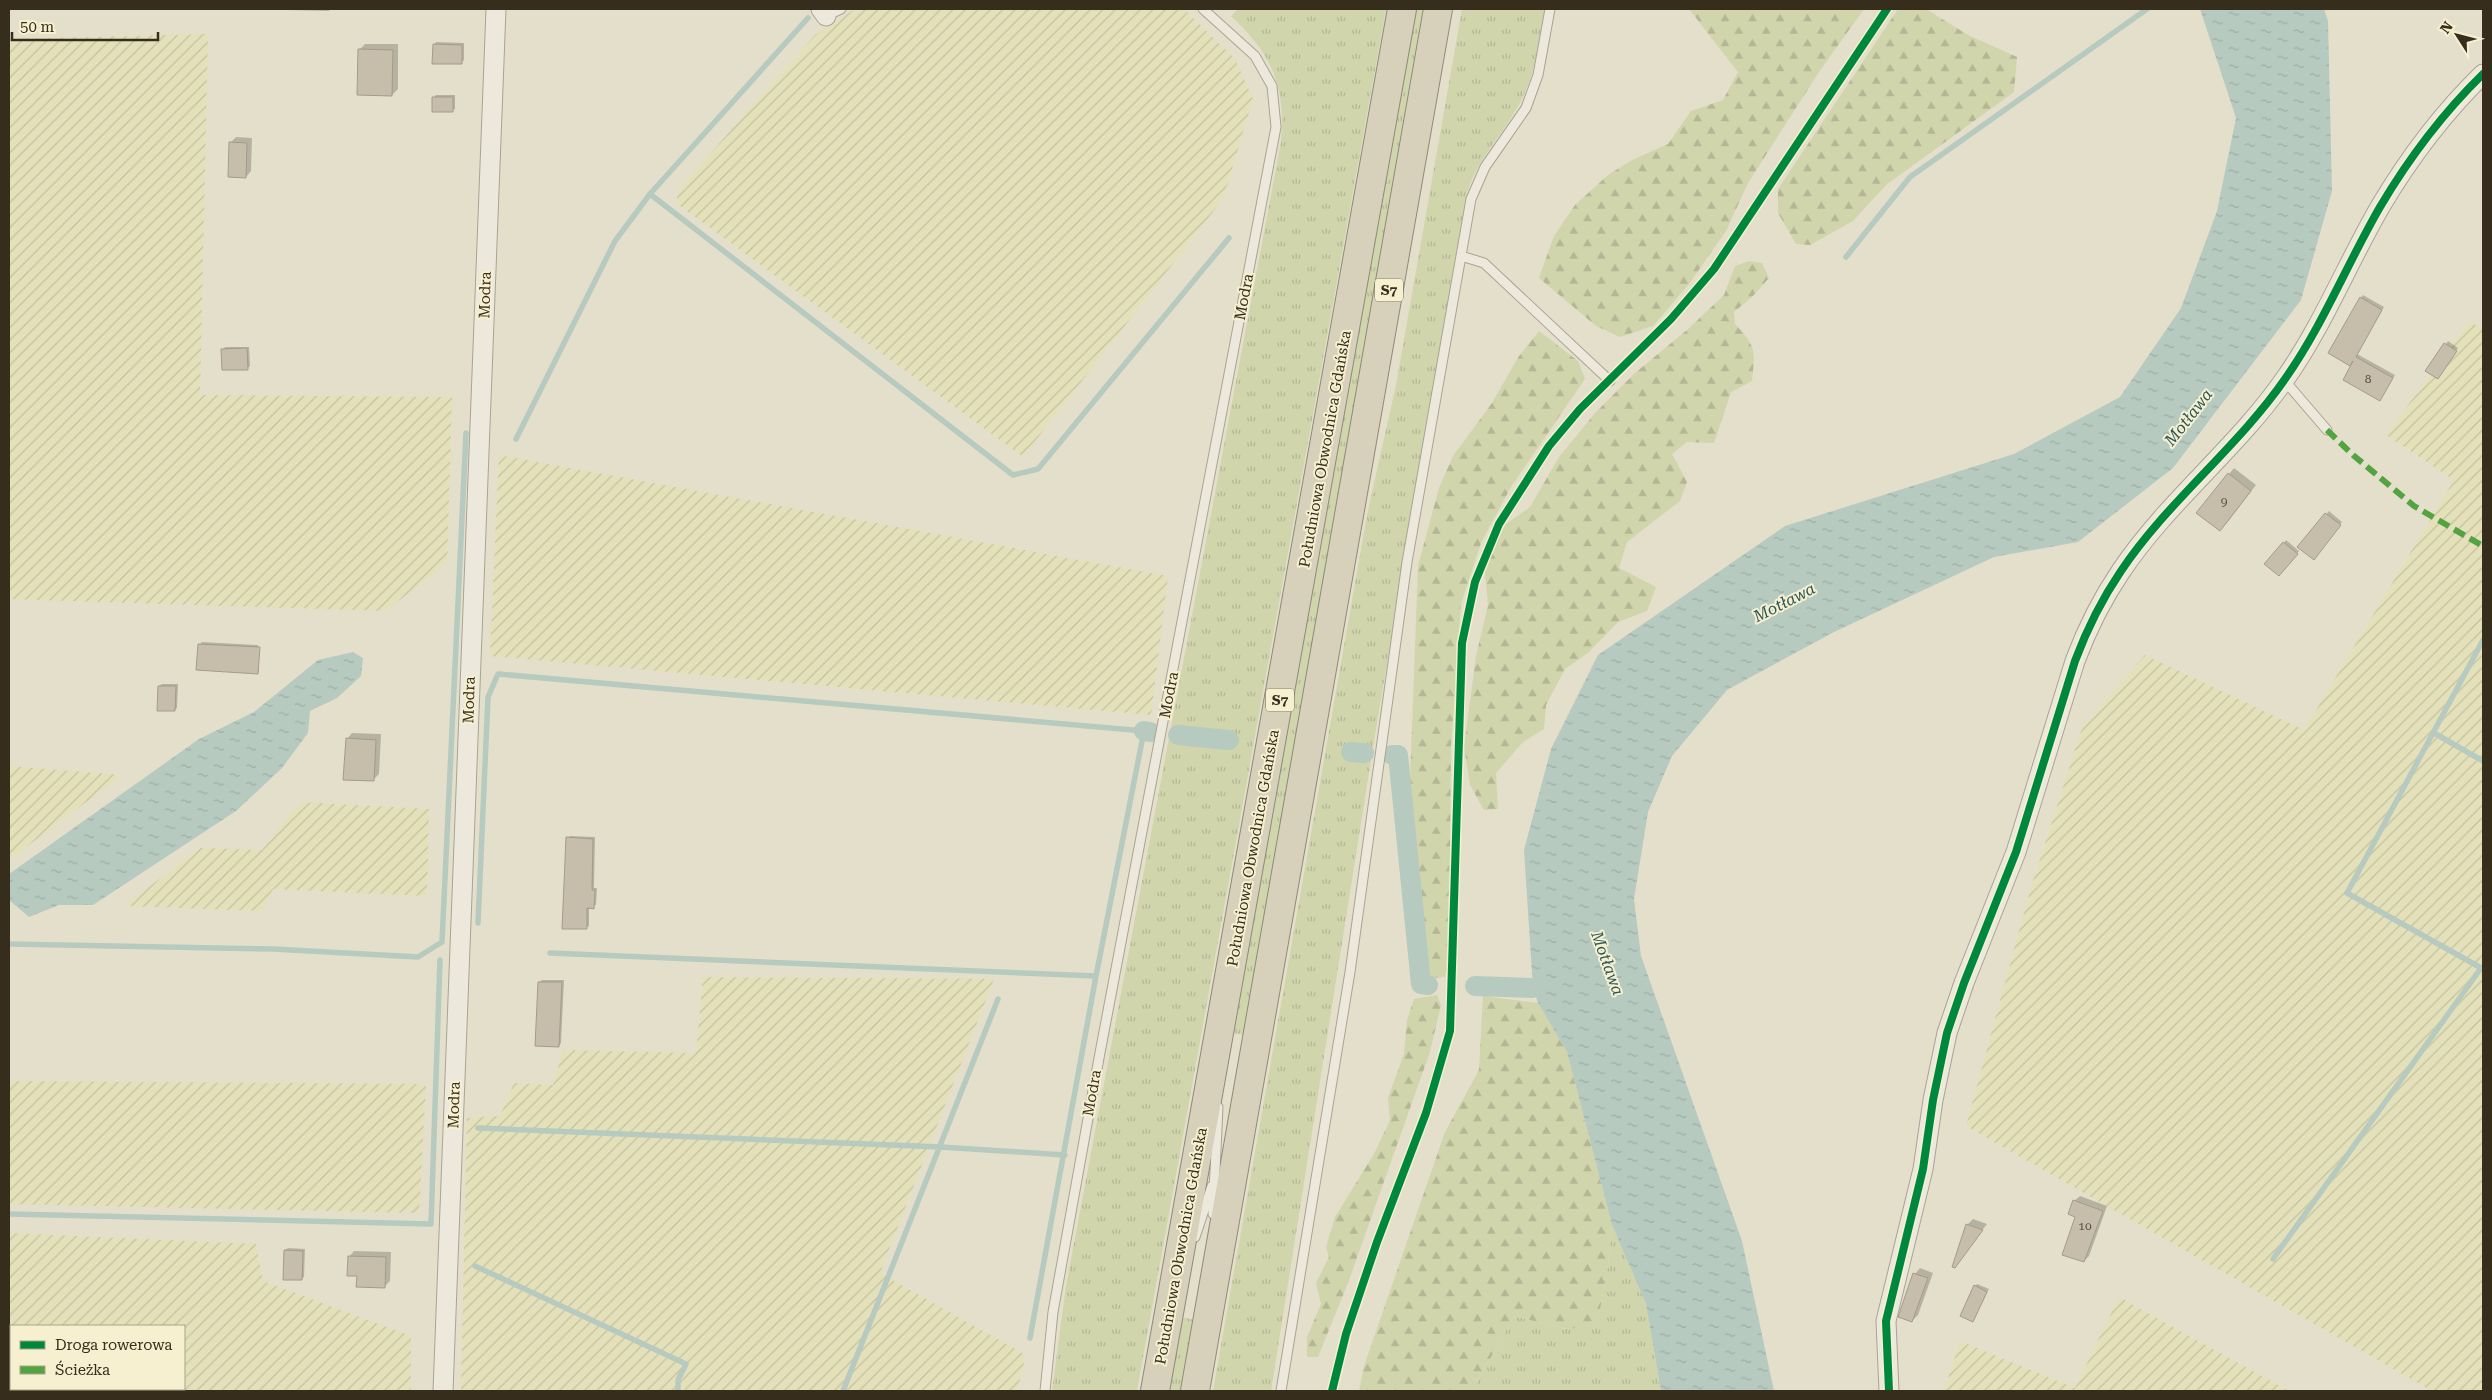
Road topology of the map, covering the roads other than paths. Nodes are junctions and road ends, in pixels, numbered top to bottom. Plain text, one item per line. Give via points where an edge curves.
1 (496, 9) edge
2 (1203, 9) edge
3 (1402, 9) edge
4 (1438, 9) edge
5 (1550, 9) edge
6 (2483, 74) edge
7 (1461, 256) junction
8 (2284, 380) junction
9 (1610, 381) dead end
10 (2327, 430) dead end
11 (1220, 1030) junction
12 (1257, 1037) junction
13 (1232, 1119) dead end
14 (1227, 1137) dead end
15 (1216, 1173) junction
16 (1213, 1223) dead end
17 (1212, 1233) dead end
18 (1169, 1314) junction
19 (1207, 1322) junction
20 (443, 1391) edge
21 (1046, 1391) edge
22 (1155, 1391) edge
23 (1194, 1391) edge
24 (1281, 1391) edge
25 (1889, 1391) edge

1 - 20 street, Modra
2 - 21 lane, Modra via 1255,56 1272,86 1276,128 1098,1058 1053,1312
3 - 11 highway, Południowa Obwodnica Gdańska / S7
4 - 12 highway, S7
5 - 7 lane via 1538,75 1526,108 1485,167 1471,199
6 - 8 street via 2448,109 2415,152 2379,209 2317,329
7 - 9 lane via 1484,263
7 - 24 lane via 1406,562 1350,972
8 - 10 lane
8 - 25 street via 2122,570 2095,613 2078,653 2016,852 1947,1033 1923,1169 1886,1321
11 - 15 lane
11 - 18 highway, Południowa Obwodnica Gdańska / S7
12 - 13 lane
12 - 19 highway, S7
14 - 15 lane
15 - 16 lane
15 - 18 lane
17 - 19 lane
18 - 22 highway, Południowa Obwodnica Gdańska / S7
19 - 23 highway, S7

